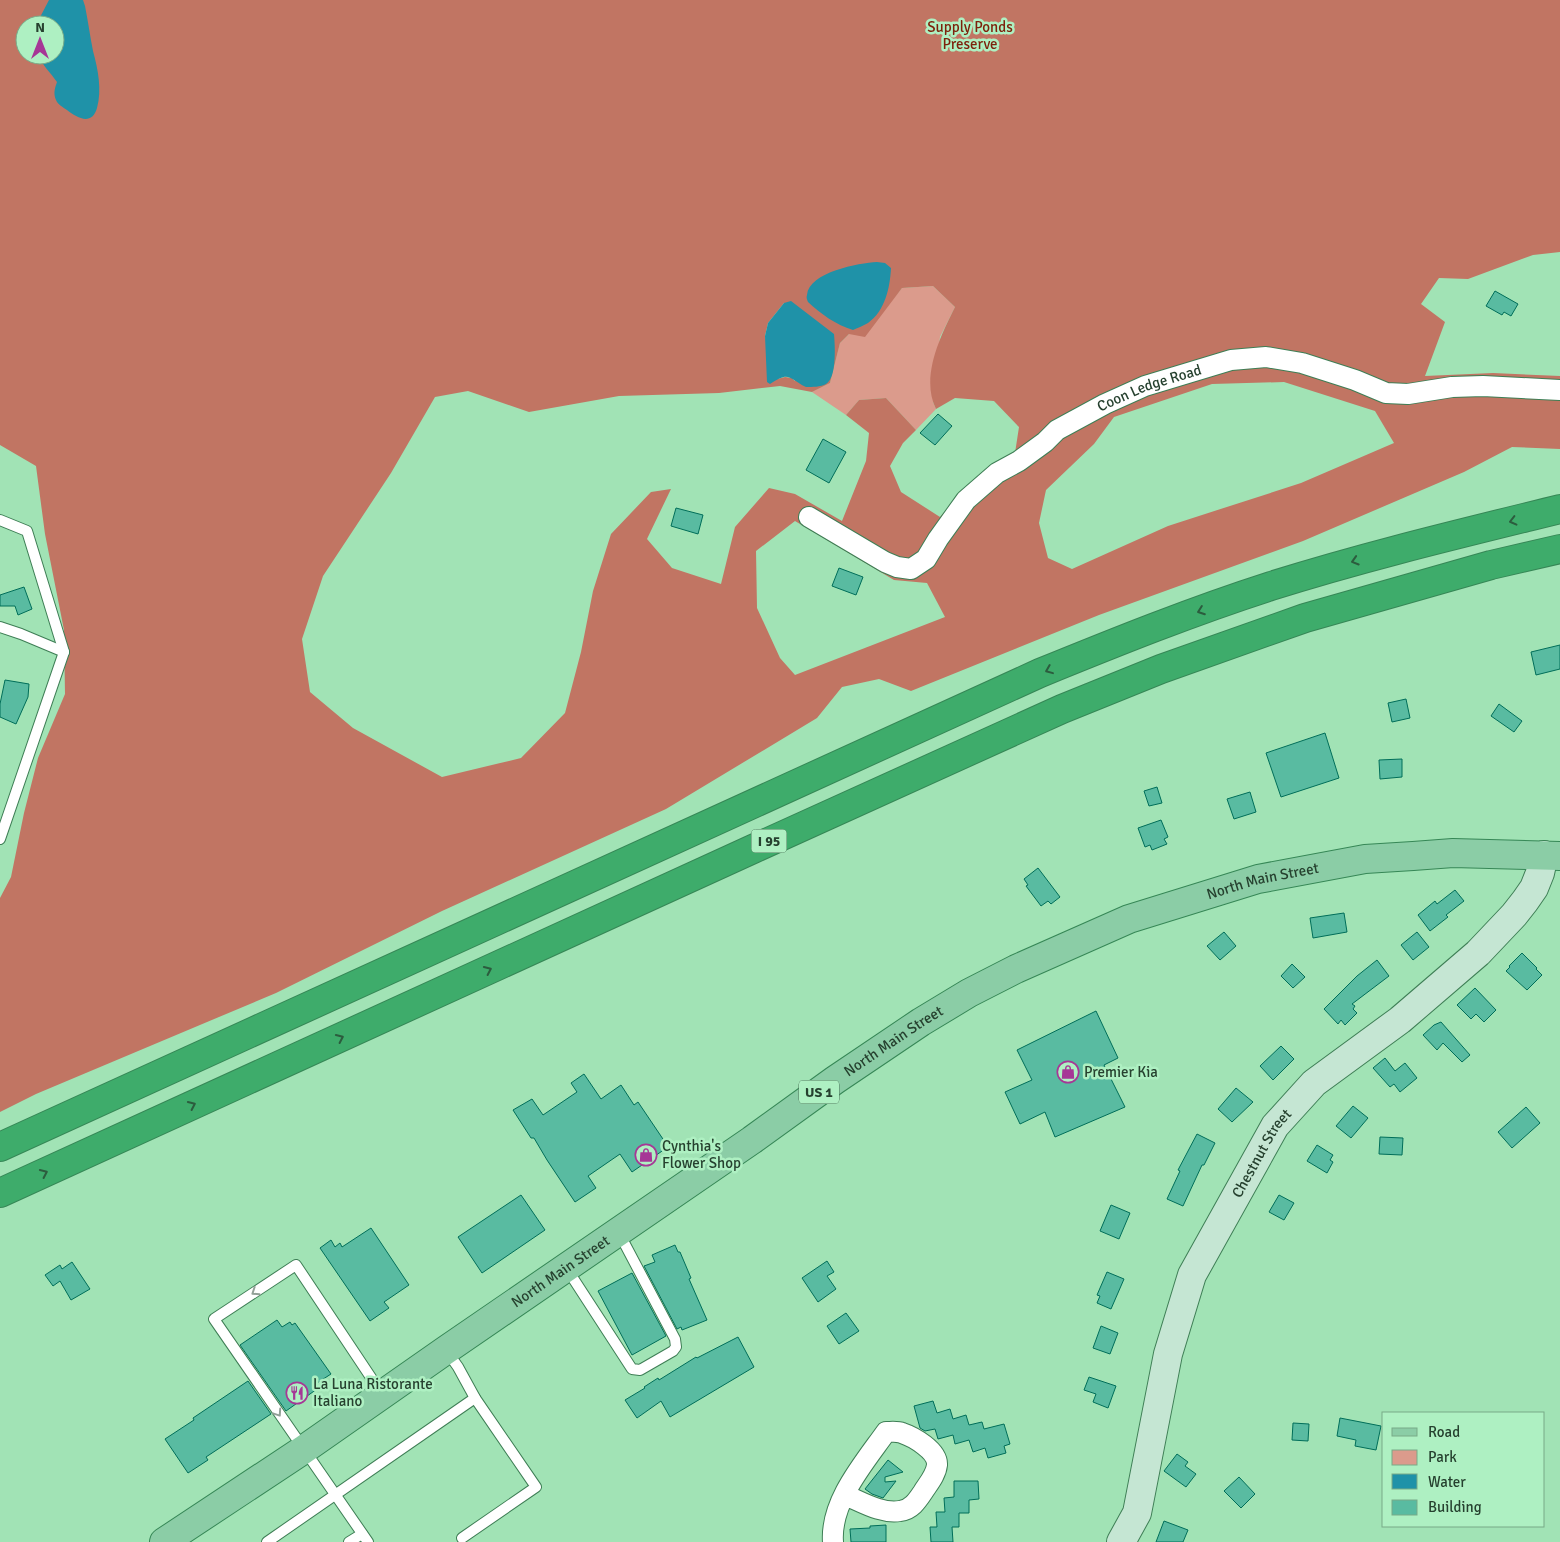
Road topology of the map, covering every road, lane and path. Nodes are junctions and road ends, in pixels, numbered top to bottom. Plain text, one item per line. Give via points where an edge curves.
1 (1560, 390) edge
2 (1560, 509) edge
3 (810, 517) dead end
4 (0, 520) edge
5 (1560, 549) edge
6 (0, 627) edge
7 (64, 652) junction
8 (0, 839) edge
9 (1552, 855) edge
10 (0, 1147) edge
11 (0, 1193) edge
12 (618, 1232) junction
13 (567, 1268) junction
14 (446, 1350) junction
15 (382, 1395) junction
16 (475, 1398) junction
17 (303, 1450) junction
18 (335, 1495) junction
19 (845, 1495) junction
20 (365, 1538) edge
21 (462, 1538) dead end
22 (164, 1542) edge
23 (267, 1542) edge
24 (349, 1542) edge
25 (833, 1542) edge
26 (1121, 1542) edge

1 - 3 street, Coon Ledge Road via 1483,386 1408,394 1386,393 1302,363 1266,357 1231,360 1145,386 1057,430 966,500 926,559 911,569 885,562
2 -> 10 highway, I 95 via 1369,557 1270,587 1040,673
4 - 7 lane via 27,531
11 -> 5 highway, I 95 via 1062,709 1161,669 1305,618 1454,575
6 - 7 lane
7 - 8 lane
9 - 12 main road, North Main Street / US 1 via 1453,853 1364,860 1258,879 1129,919 1016,969 921,1022
9 - 26 street, Chestnut Street via 1526,901 1478,954 1400,1020 1314,1083 1275,1126 1192,1275 1168,1354 1137,1513
12 - 13 main road, North Main Street / US 1
12 - 13 lane via 674,1339 676,1347 673,1351 644,1368 632,1369
13 - 14 main road, North Main Street / US 1
14 - 15 main road, North Main Street / US 1
14 - 16 lane
15 - 17 main road, North Main Street / US 1
15 -> 17 lane via 296,1265 214,1319
16 - 18 lane
16 - 21 lane via 536,1487
17 - 18 lane
17 - 22 main road, North Main Street / US 1
18 - 20 lane
18 - 23 lane
19 - 19 street via 855,1474 886,1432 900,1432 917,1440 934,1454 937,1464 933,1478 910,1508 890,1512
19 - 25 street via 832,1530
20 - 24 lane

